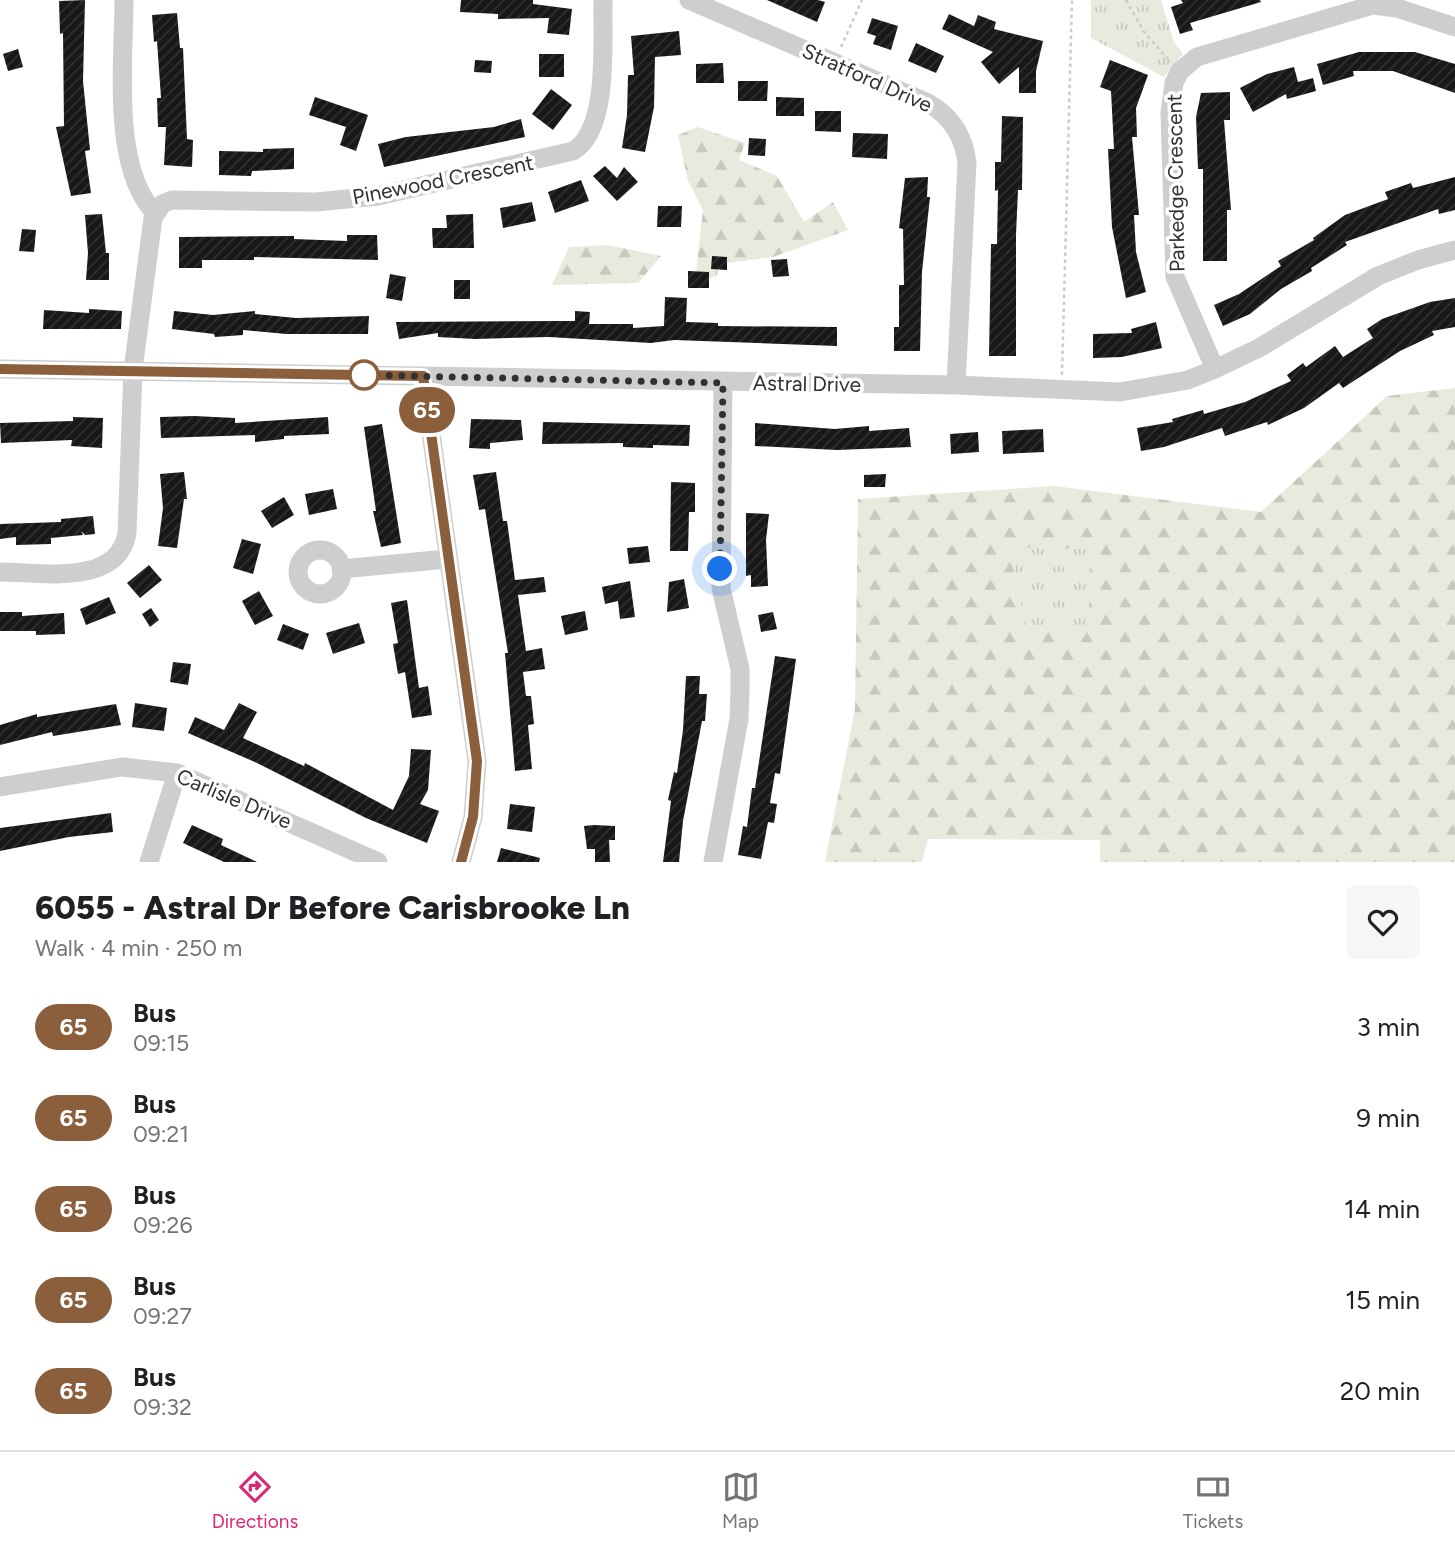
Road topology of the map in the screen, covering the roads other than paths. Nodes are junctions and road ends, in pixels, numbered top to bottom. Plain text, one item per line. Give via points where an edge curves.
1 (124, 0) edge
2 (604, 0) edge
3 (689, 0) edge
4 (1455, 27) edge
5 (155, 213) junction
6 (1455, 250) edge
7 (0, 369) edge
8 (1216, 369) junction
9 (133, 370) junction
10 (423, 376) junction
11 (723, 383) junction
12 (956, 386) junction
13 (447, 559) junction
14 (341, 569) dead end
15 (0, 572) edge
16 (177, 773) junction
17 (0, 787) edge
18 (149, 862) edge
19 (378, 862) edge
20 (461, 862) edge
21 (713, 862) edge

1 - 5 street via 126,155 137,190
2 - 5 street, Pinewood Crescent via 596,119 589,138 573,151 378,196 316,202 172,200
3 - 12 street, Stratford Drive via 932,106 953,123 967,163
4 - 8 street, Parkedge Crescent via 1373,5 1206,52 1180,71 1170,113 1173,256 1179,288
5 - 9 street
6 - 8 street, Astral Drive via 1378,276
7 - 9 street, Astral Drive
8 - 12 street, Astral Drive via 1154,388 1062,392
9 - 10 street, Astral Drive
9 - 15 street via 127,533 121,552 93,571
10 - 11 street, Astral Drive
10 - 13 street
11 - 12 street, Astral Drive
11 - 21 street via 721,588 740,669 740,692
13 - 14 street
13 - 20 street via 477,771 473,817
16 - 17 street, Carlisle Drive via 122,766
16 - 18 street
16 - 19 street, Carlisle Drive

